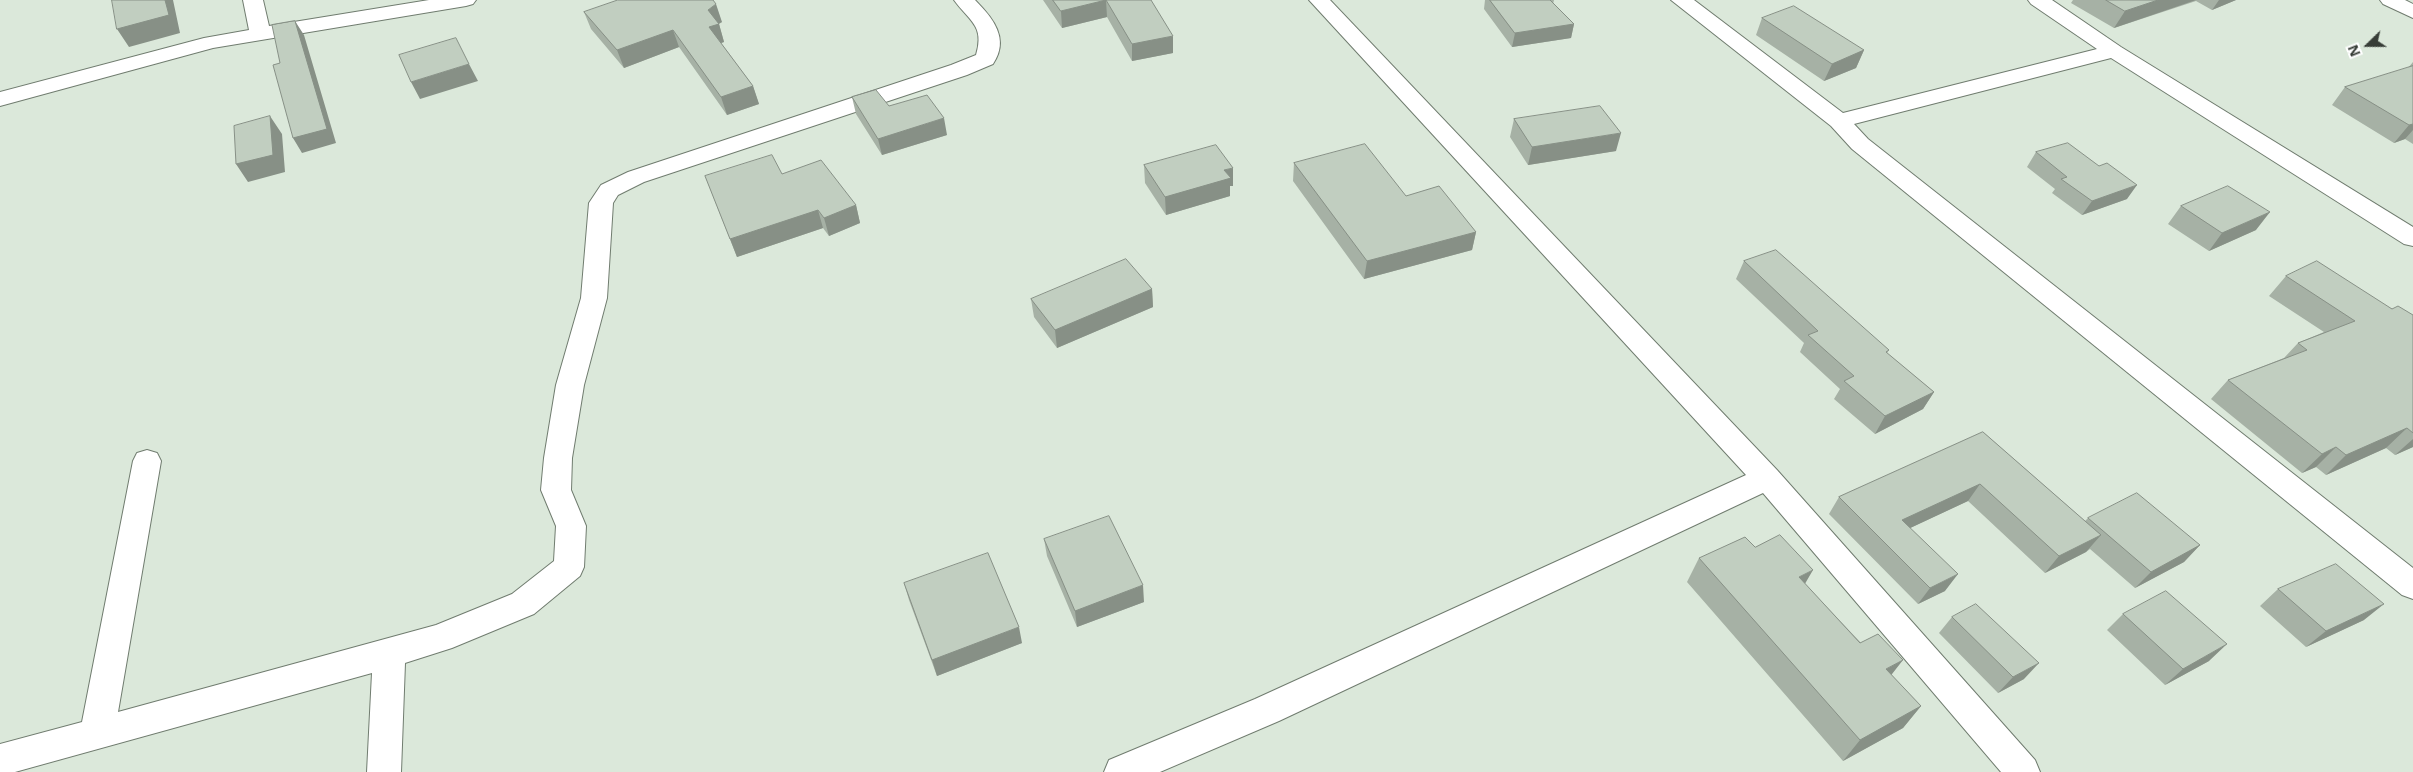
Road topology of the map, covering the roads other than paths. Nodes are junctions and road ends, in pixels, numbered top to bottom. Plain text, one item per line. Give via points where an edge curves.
1 (253, 0) edge
2 (466, 0) edge
3 (964, 0) edge
4 (1319, 0) edge
5 (1681, 0) edge
6 (2038, 0) edge
7 (2390, 0) edge
8 (2413, 12) edge
9 (260, 34) junction
10 (2114, 51) junction
11 (0, 100) edge
12 (1839, 121) junction
13 (2413, 238) edge
14 (147, 461) dead end
15 (1767, 478) junction
16 (2413, 586) edge
17 (389, 654) junction
18 (96, 733) junction
19 (0, 760) edge
20 (384, 772) edge
21 (1121, 772) edge
22 (2023, 772) edge

1 - 9 street
2 - 9 street
3 - 17 street via 986,24 991,36 985,59 636,177 609,190 601,203 594,298 570,385 558,458 556,490 571,526 569,567 522,604 441,638
4 - 15 street
5 - 12 street
6 - 10 street
7 - 8 street
9 - 11 street via 146,58
10 - 12 street
10 - 13 street
12 - 16 street via 1860,144
14 - 18 street
15 - 21 street via 1267,710
15 - 22 street
17 - 18 street
17 - 20 street
18 - 19 street

